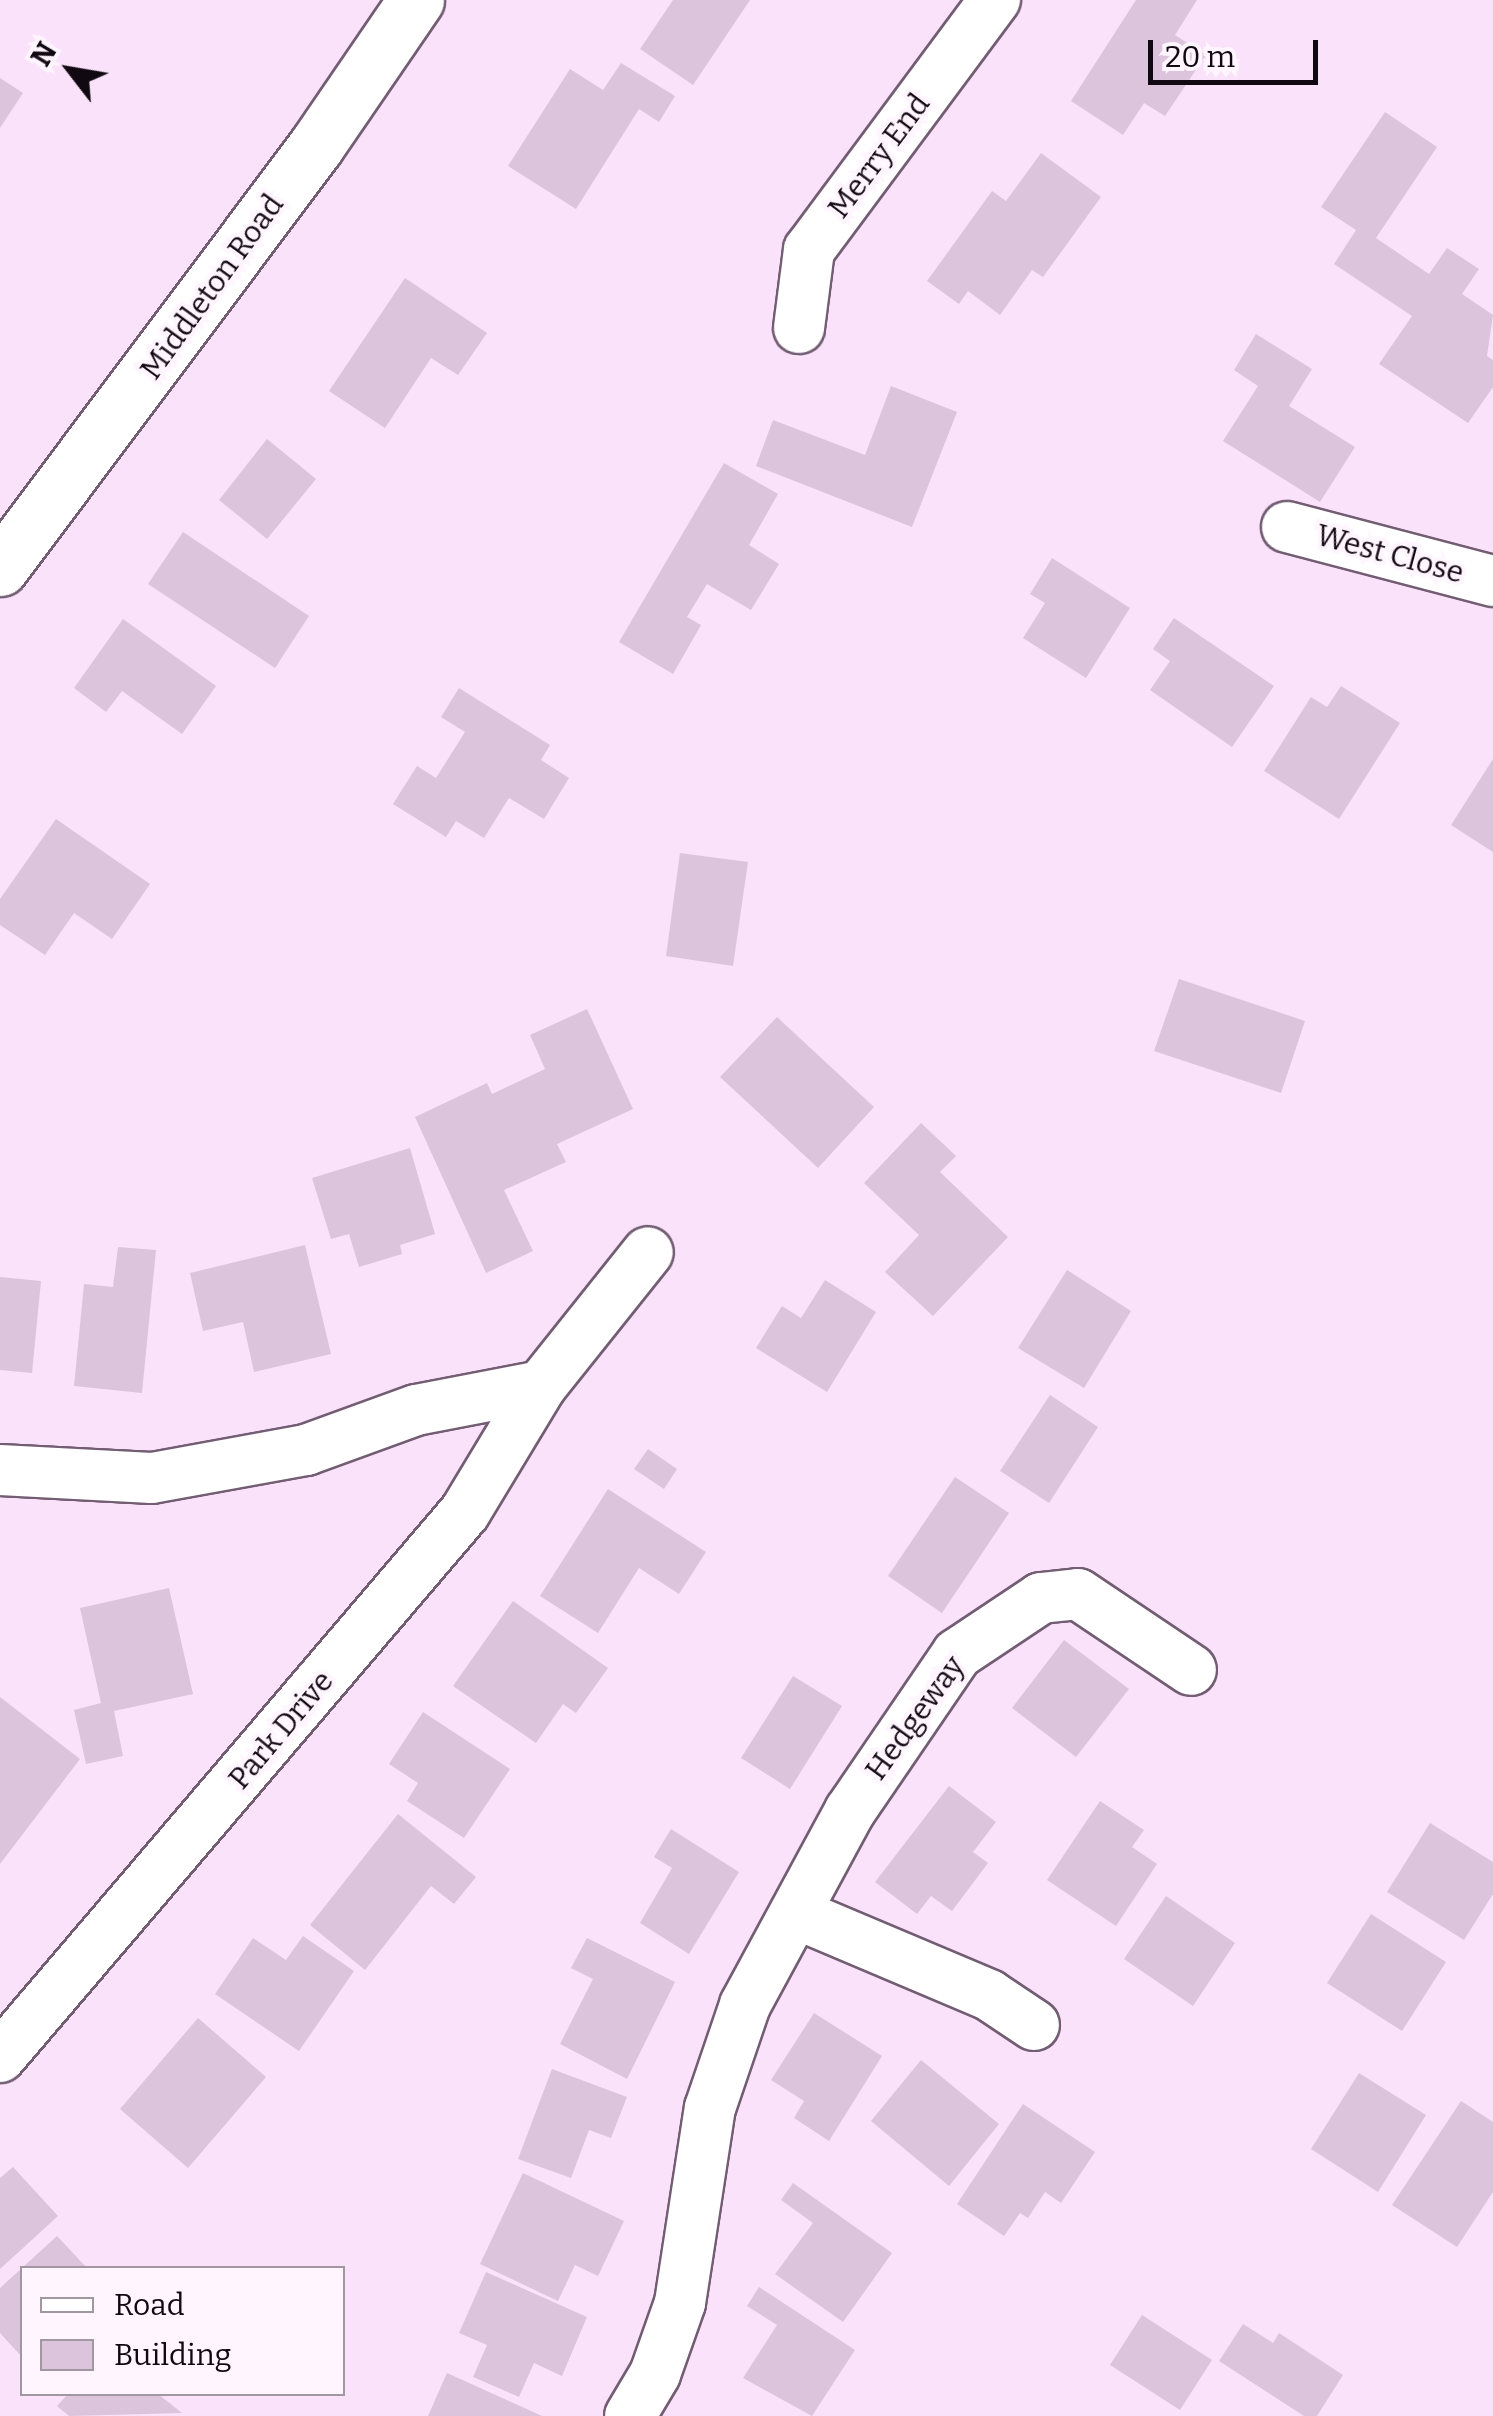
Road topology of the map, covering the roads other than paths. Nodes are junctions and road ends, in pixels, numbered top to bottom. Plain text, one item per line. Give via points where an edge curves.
1 (416, 0) edge
2 (995, 0) edge
3 (800, 328) dead end
4 (1288, 527) dead end
5 (0, 568) edge
6 (1493, 581) edge
7 (648, 1252) dead end
8 (541, 1386) junction
9 (0, 1470) edge
10 (1191, 1670) dead end
11 (795, 1913) junction
12 (1034, 2026) dead end
13 (0, 2057) edge
14 (630, 2416) edge

1 - 5 main road, Middleton Road via 316,146
2 - 3 street, Merry End via 808,250
4 - 6 street, West Close
7 - 8 street, Park Drive
8 - 9 street via 416,1410 306,1450 152,1478
8 - 13 street, Park Drive via 465,1512
10 - 11 street, Hedgeway via 1078,1594 1041,1598 998,1622 957,1654 900,1732
11 - 12 street via 989,1995
11 - 14 street, Hedgeway via 745,2005 710,2108 680,2303 655,2374

